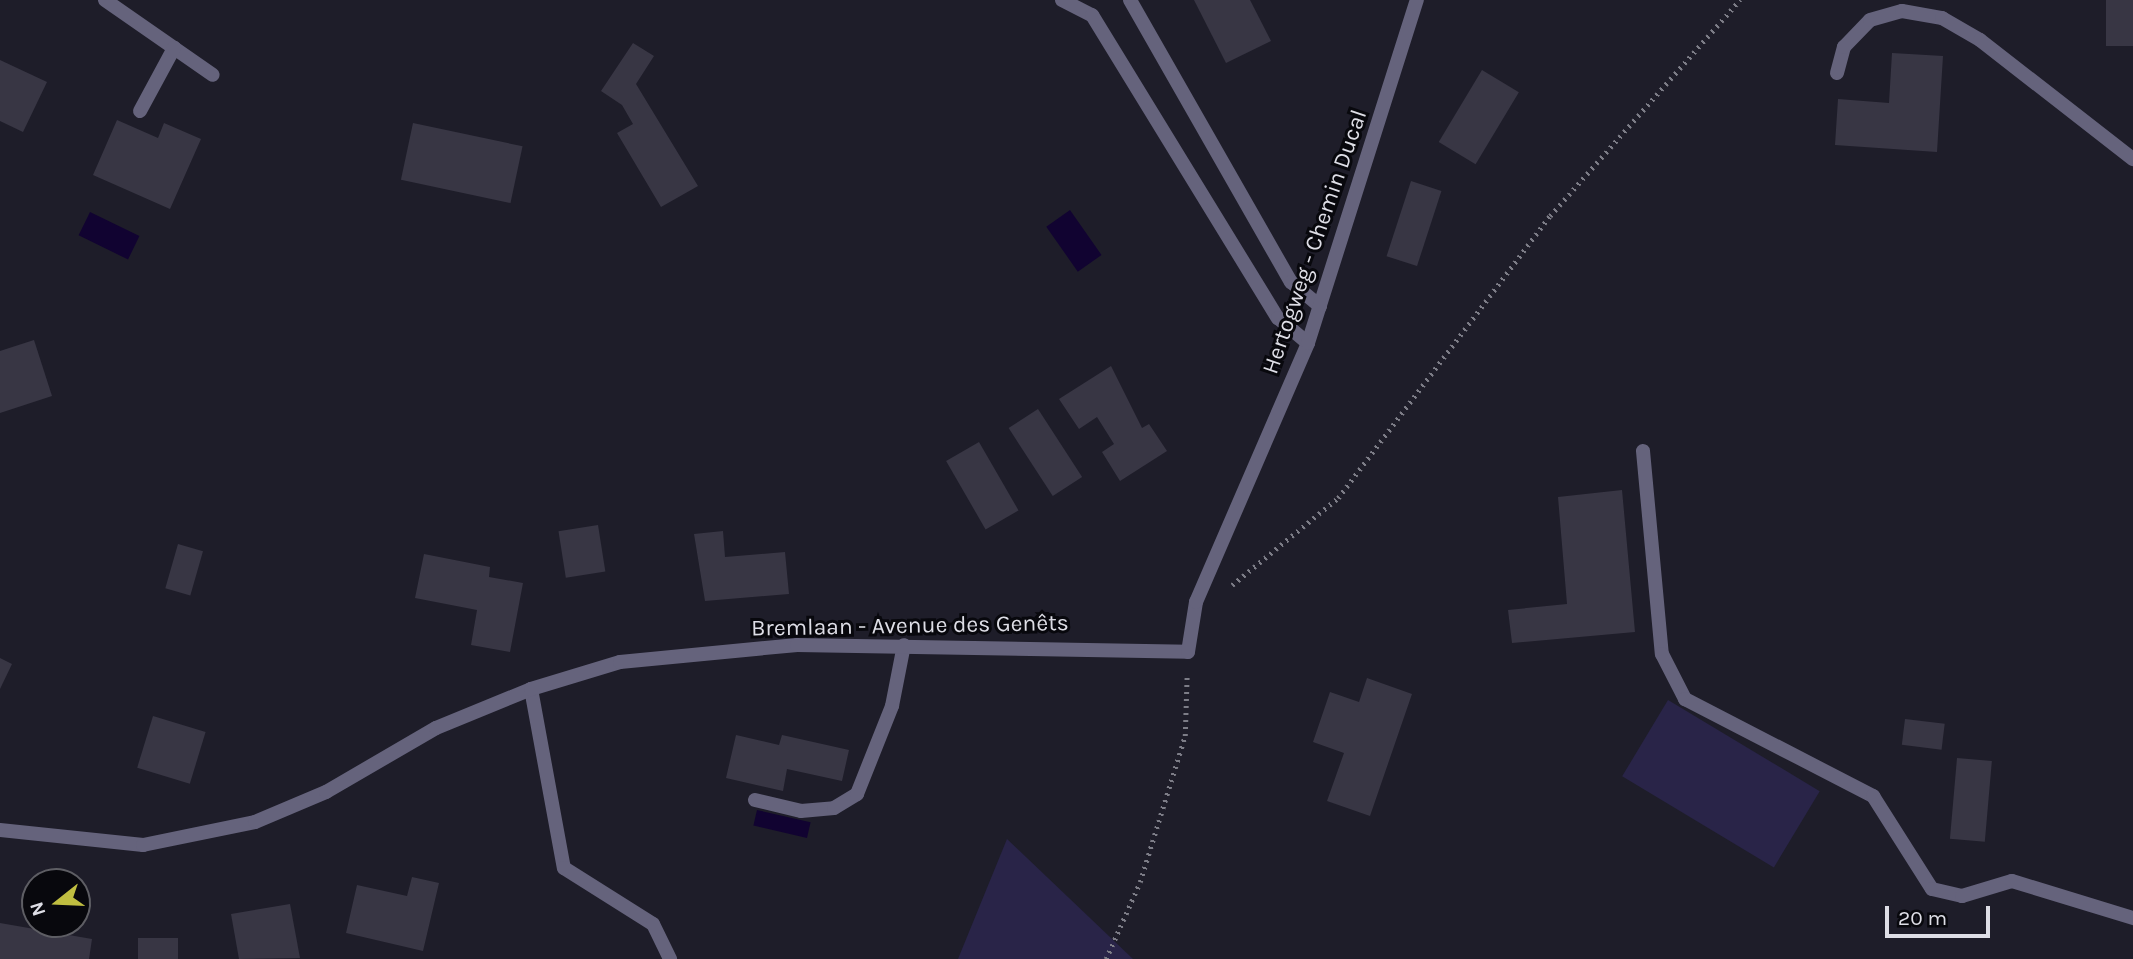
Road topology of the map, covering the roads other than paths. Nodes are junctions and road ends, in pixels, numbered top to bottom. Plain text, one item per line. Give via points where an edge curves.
1 (105, 0) edge
2 (1062, 0) edge
3 (1130, 0) edge
4 (1417, 0) edge
5 (174, 48) junction
6 (1838, 73) dead end
7 (213, 75) dead end
8 (140, 111) dead end
9 (2133, 159) edge
10 (1320, 306) junction
11 (1308, 343) junction
12 (1643, 451) dead end
13 (904, 645) junction
14 (1188, 652) joint
15 (531, 689) junction
16 (755, 800) dead end
17 (0, 830) edge
18 (2133, 918) edge
19 (670, 959) edge

1 - 5 street
2 - 11 street via 1093,15 1278,318
3 - 10 street via 1291,282
4 - 10 street, Hertogweg - Chemin Ducal
5 - 7 street
5 - 8 street
6 - 9 street via 1844,47 1870,20 1902,11 1942,18 1980,40
10 - 11 street, Hertogweg - Chemin Ducal
11 - 14 street, Hertogweg - Chemin Ducal via 1193,617
12 - 18 street via 1662,654 1685,699 1873,796 1932,889 1962,896 2012,881
13 - 14 street, Bremlaan - Avenue des Genêts
13 - 15 street, Bremlaan - Avenue des Genêts via 797,645 620,662
13 - 16 street via 892,706 857,794 834,808 801,811
15 - 17 street, Bremlaan - Avenue des Genêts via 436,728 348,780 255,822 143,845
15 - 19 street via 564,868 653,923

